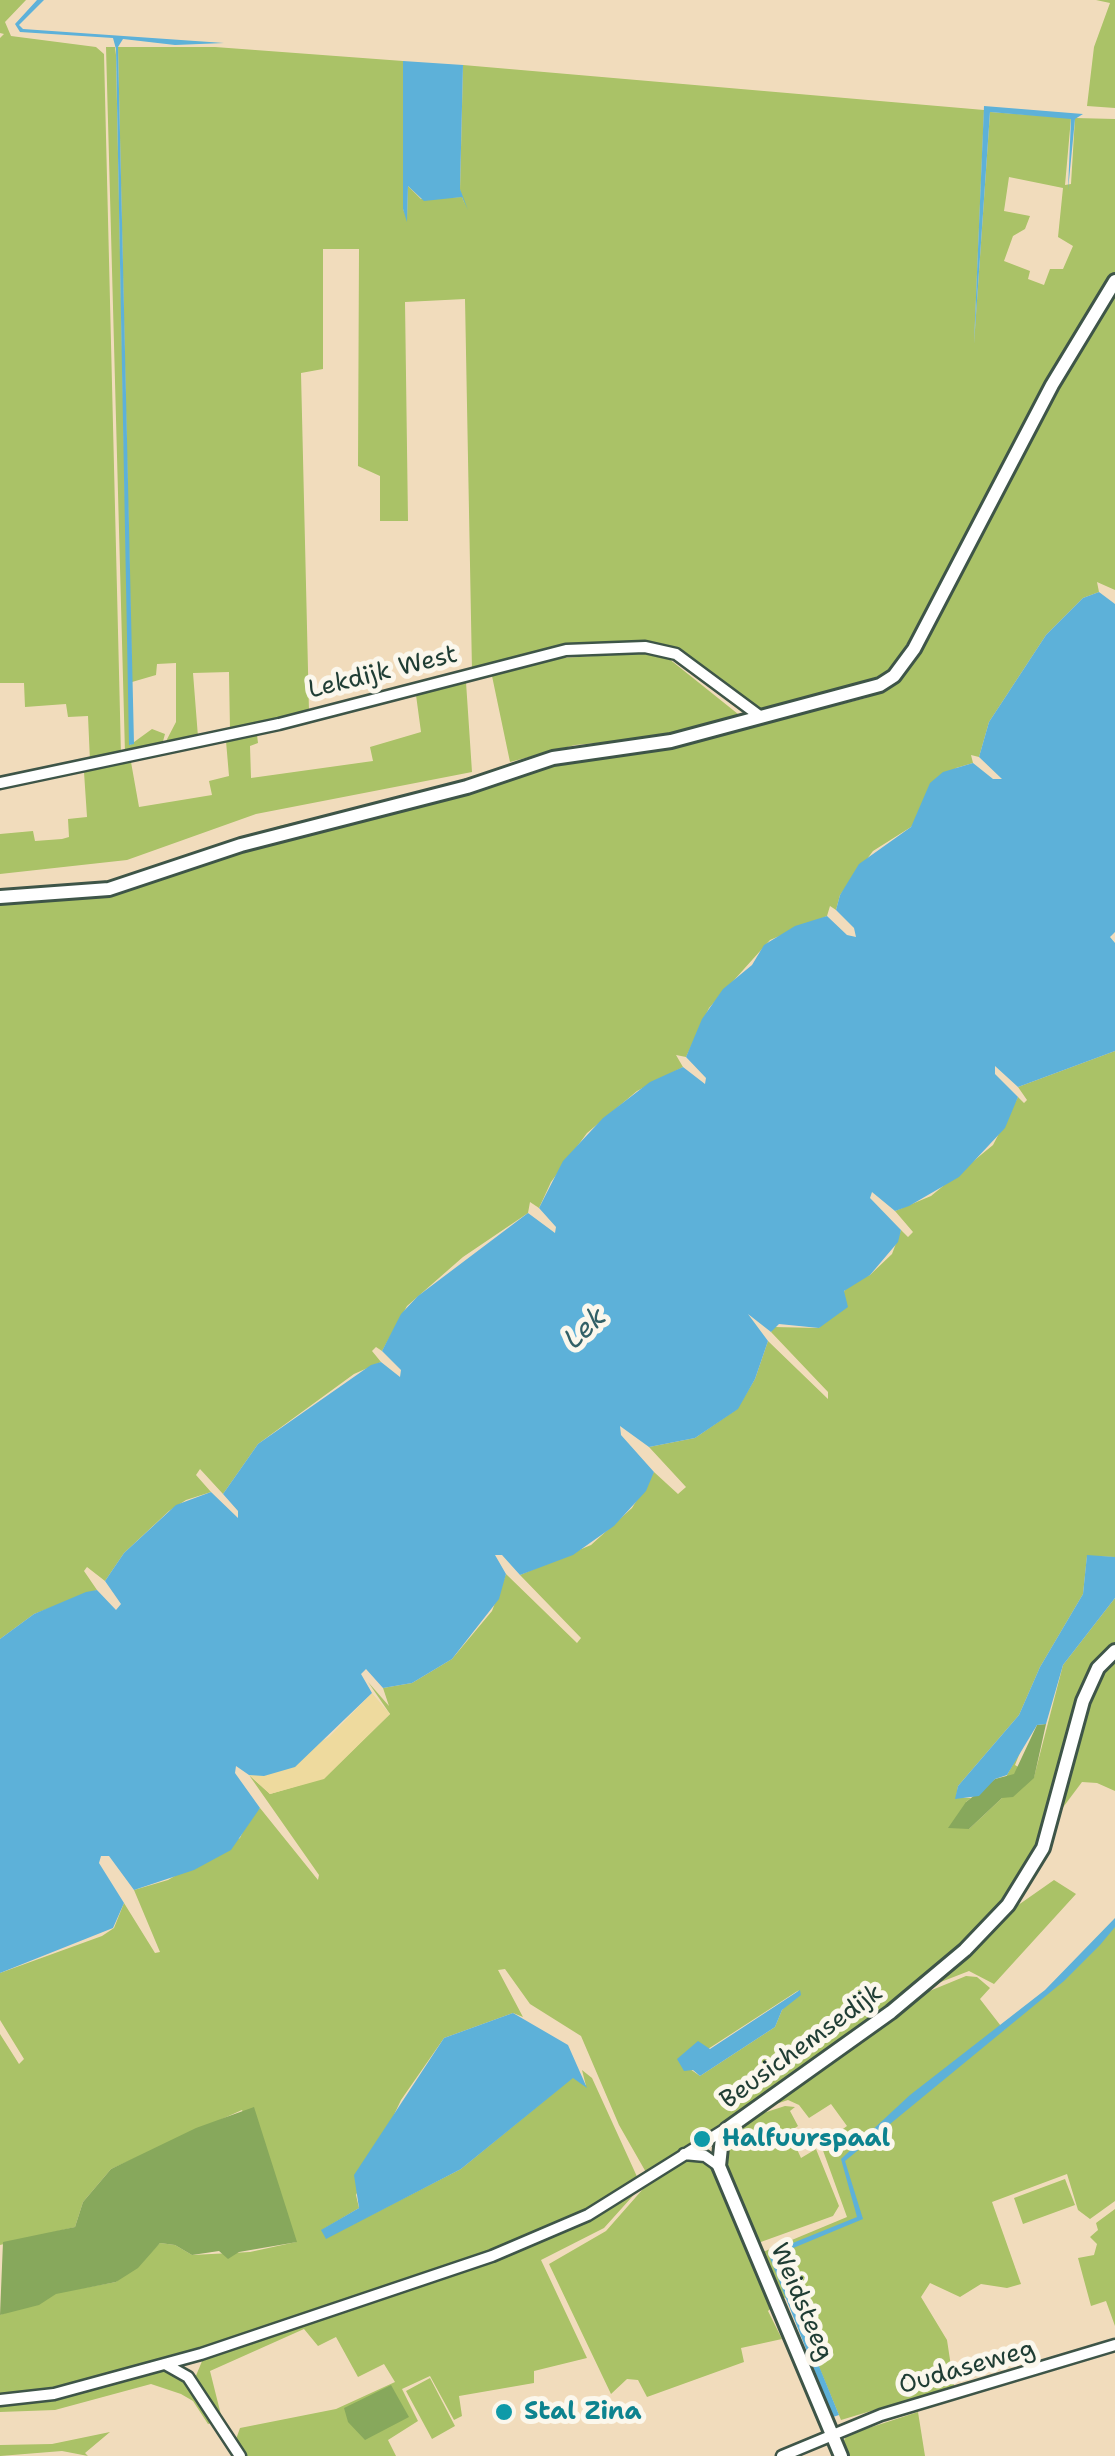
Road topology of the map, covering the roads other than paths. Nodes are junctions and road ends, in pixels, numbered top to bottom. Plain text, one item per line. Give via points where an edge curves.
1 (1115, 281) edge
2 (760, 717) junction
3 (0, 783) edge
4 (0, 898) edge
5 (1115, 1651) edge
6 (727, 2129) junction
7 (683, 2154) junction
8 (719, 2166) junction
9 (1115, 2344) edge
10 (202, 2354) junction
11 (164, 2364) junction
12 (193, 2385) junction
13 (0, 2400) edge
14 (832, 2435) junction
15 (240, 2456) edge
16 (782, 2456) edge
17 (841, 2456) edge

1 - 2 street via 902,666 859,693
2 - 3 street, Lekdijk West via 676,654 645,647 566,650 279,724
2 - 4 street via 671,741 553,758 108,889
5 - 6 street, Beusichemsedijk via 1098,1668 1083,1701 1044,1848 1008,1906 891,2012
6 - 7 street, Beusichemsedijk
6 - 8 street
7 - 8 street via 705,2156
7 - 10 street, Beusichemsedijk via 588,2215 538,2238
8 - 14 street, Weidsteeg
9 - 14 street, Oudaseweg via 948,2392
10 - 11 street, Beusichemsedijk
10 - 12 street
11 - 12 street
11 - 13 street, Beusichemsedijk via 54,2394
12 - 15 street
14 - 16 street, Oudaseweg
14 - 17 street, Weidsteeg

